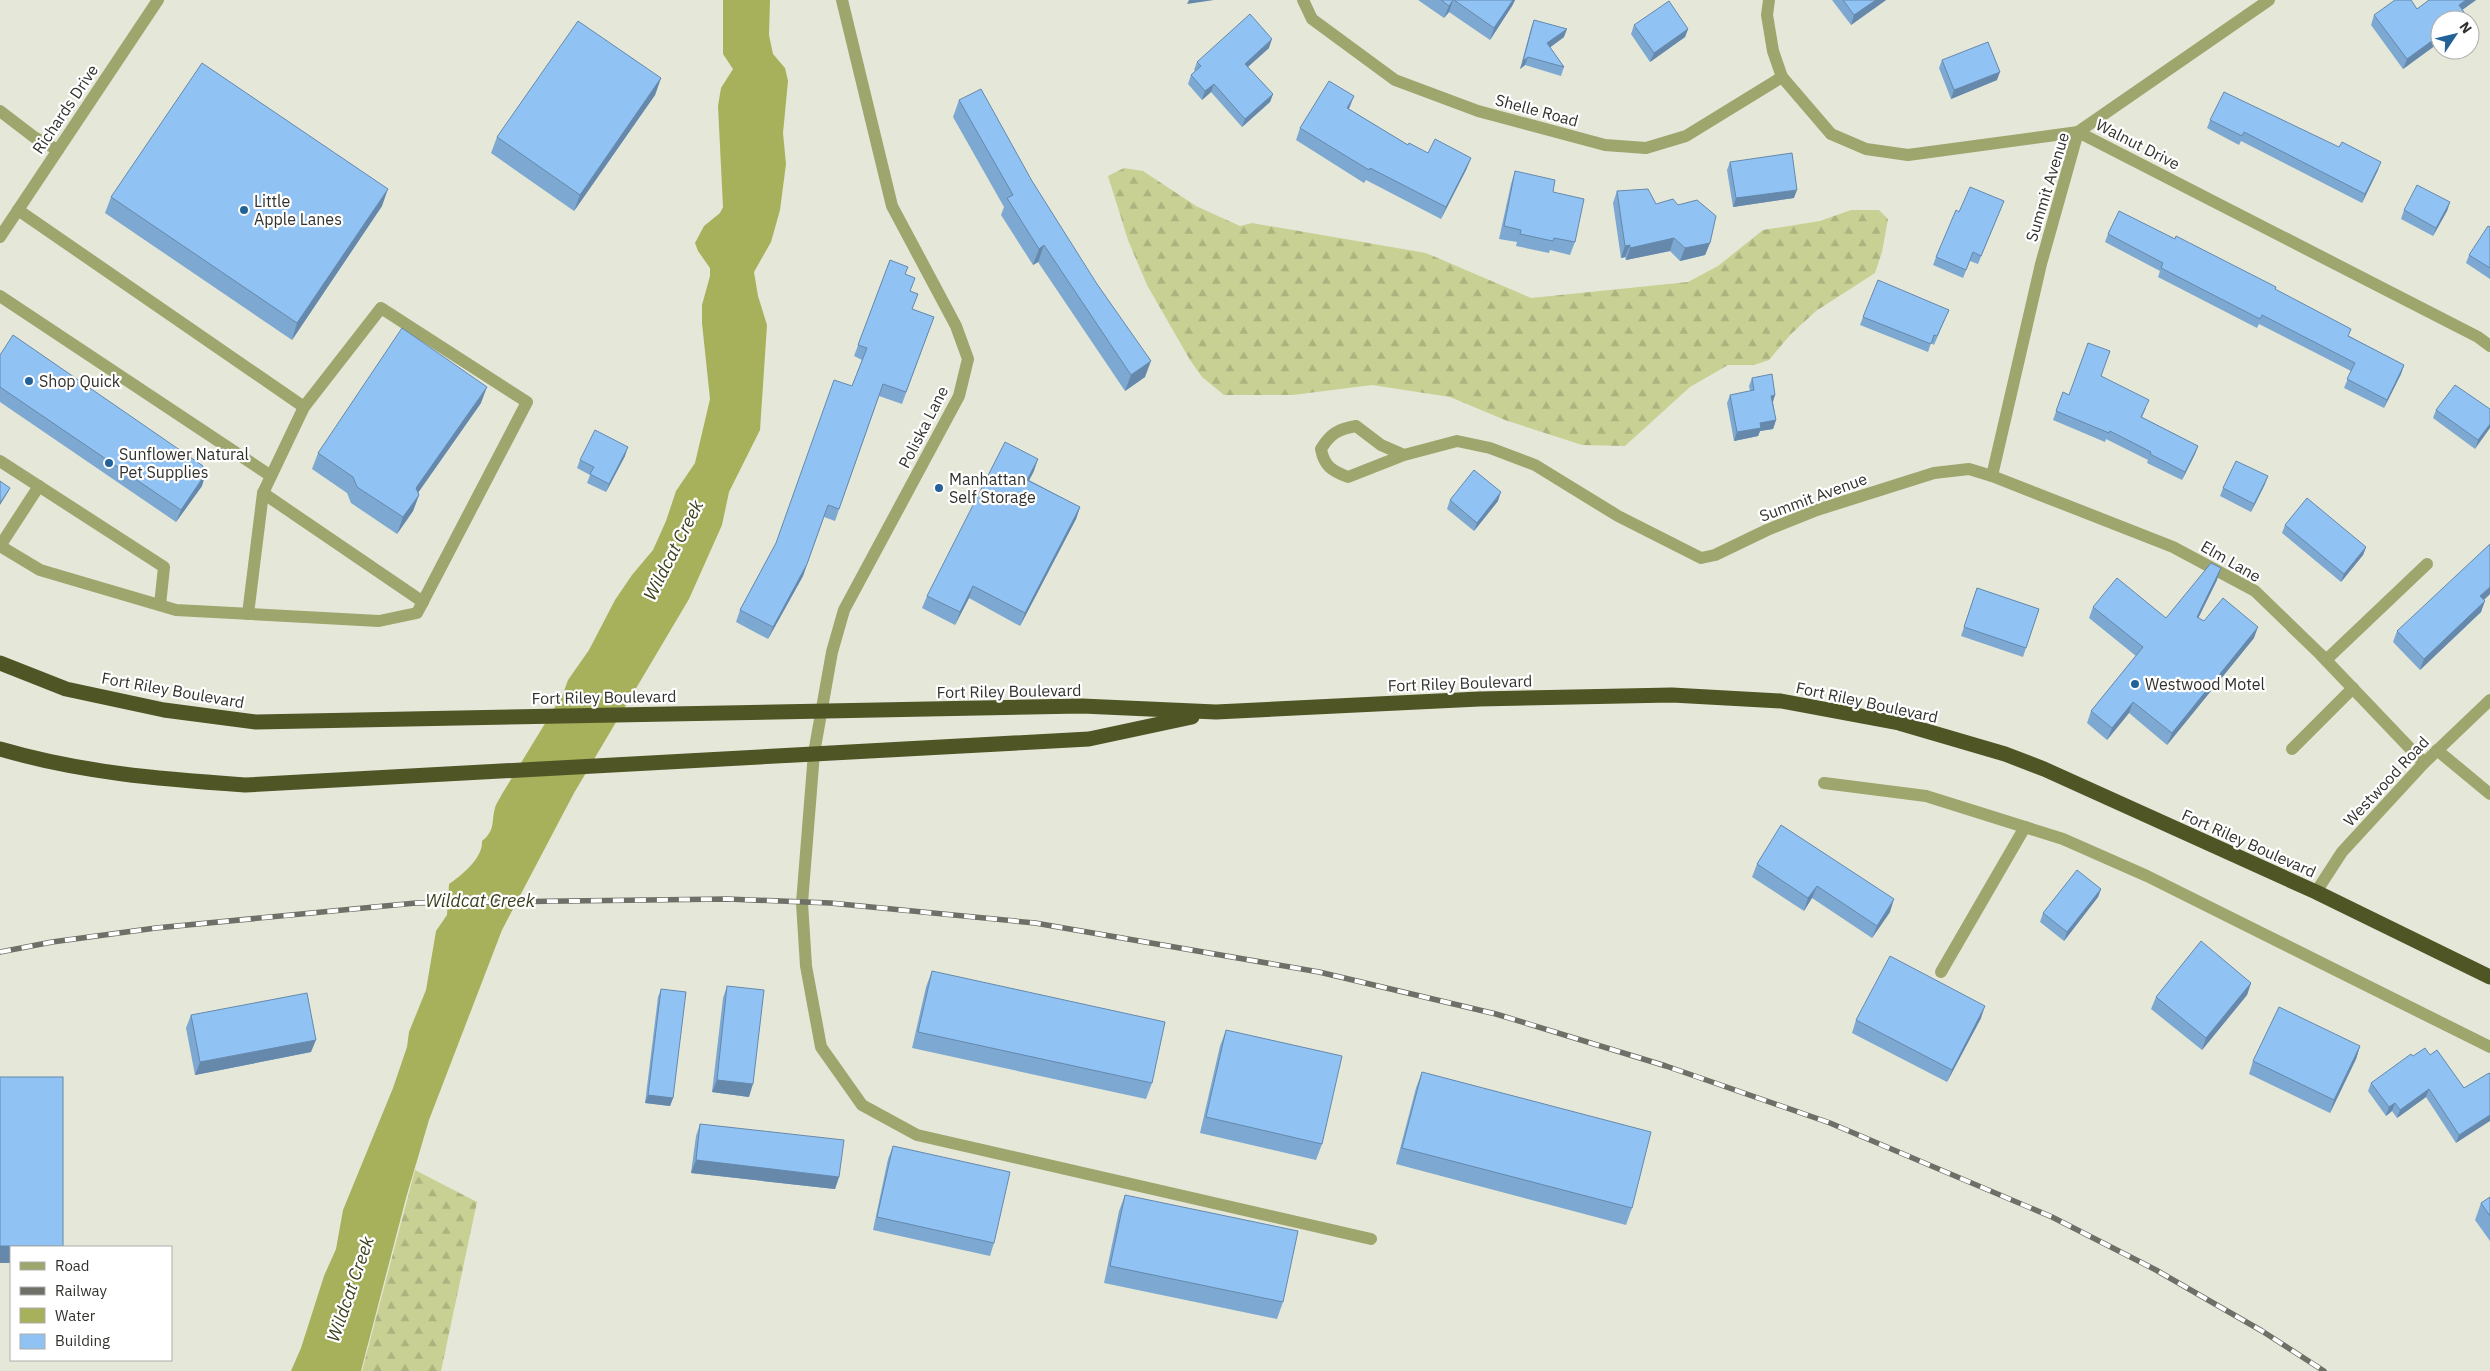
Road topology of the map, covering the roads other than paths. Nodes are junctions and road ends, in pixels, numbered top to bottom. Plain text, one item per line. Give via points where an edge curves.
1 (158, 0) edge
2 (842, 0) edge
3 (1302, 0) edge
4 (1769, 0) edge
5 (2269, 0) edge
6 (1782, 77) junction
7 (0, 111) edge
8 (2078, 132) junction
9 (58, 150) junction
10 (18, 210) junction
11 (0, 237) edge
12 (0, 296) edge
13 (2490, 346) edge
14 (304, 407) junction
15 (1404, 455) junction
16 (0, 461) edge
17 (1969, 469) joint
18 (270, 476) junction
19 (1992, 476) junction
20 (39, 486) junction
21 (263, 493) junction
22 (0, 546) edge
23 (2426, 564) dead end
24 (423, 602) junction
25 (160, 605) junction
26 (248, 614) junction
27 (2326, 660) junction
28 (0, 663) edge
29 (2353, 688) junction
30 (2490, 700) edge
31 (823, 712) junction
32 (1216, 712) junction
33 (0, 748) edge
34 (2292, 749) dead end
35 (2437, 750) junction
36 (814, 753) junction
37 (2424, 763) junction
38 (1824, 783) dead end
39 (2490, 794) edge
40 (2024, 827) junction
41 (2316, 892) junction
42 (1941, 972) dead end
43 (2490, 977) edge
44 (2490, 1047) edge
45 (1371, 1239) dead end

1 - 9 street, Richards Drive
2 - 31 street, Poliska Lane via 892,206 956,326 968,359 959,396 844,610 832,652
3 - 6 street, Shelle Road via 1312,19 1395,80 1478,111 1605,145 1646,148 1686,136
4 - 6 street, Walnut Drive via 1767,15 1771,42
5 - 8 street, Summit Avenue
6 - 8 street, Walnut Drive via 1831,134 1866,149 1908,155
7 - 9 street via 34,137
8 - 13 street, Walnut Drive via 2378,285
8 - 19 street, Summit Avenue via 2041,264
9 - 10 street, Richards Drive
10 - 11 street, Richards Drive
10 - 14 street
12 - 18 street
14 - 18 street
14 - 24 street via 381,308 527,402
15 - 15 street via 1348,477 1333,471 1323,460 1321,449 1330,435 1356,426 1381,445
15 - 17 street, Summit Avenue via 1457,441 1490,448 1535,465 1618,516 1700,558 1715,555 1818,510 1934,473
16 - 20 street
17 - 19 street, Elm Lane
18 - 21 street
19 - 27 street, Elm Lane via 2173,547 2255,591
20 - 22 street
20 - 25 street via 164,568
21 - 24 street
21 - 26 street
22 - 25 street via 40,570
23 - 27 street
24 - 26 street via 417,613 379,621
25 - 26 street via 176,610
27 - 29 street, Elm Lane
28 - 31 highway, Fort Riley Boulevard via 66,689 164,710 256,722
29 - 34 street
29 - 37 street, Elm Lane
30 - 35 street, Westwood Road
31 - 32 highway, Fort Riley Boulevard via 1082,706
31 - 36 street, Poliska Lane
32 - 36 highway, Fort Riley Boulevard via 1089,738
32 - 41 highway, Fort Riley Boulevard via 1478,699 1672,695 1781,701 1899,723 2006,754
33 - 36 highway, Fort Riley Boulevard via 37,760 136,778 246,785
35 - 37 street, Westwood Road
35 - 39 street
36 - 45 street, Poliska Lane via 802,903 806,966 821,1048 862,1105 917,1135
37 - 41 street, Westwood Road via 2342,852
38 - 40 street via 1926,796
40 - 42 street
40 - 44 street via 2147,876
41 - 43 highway, Fort Riley Boulevard

